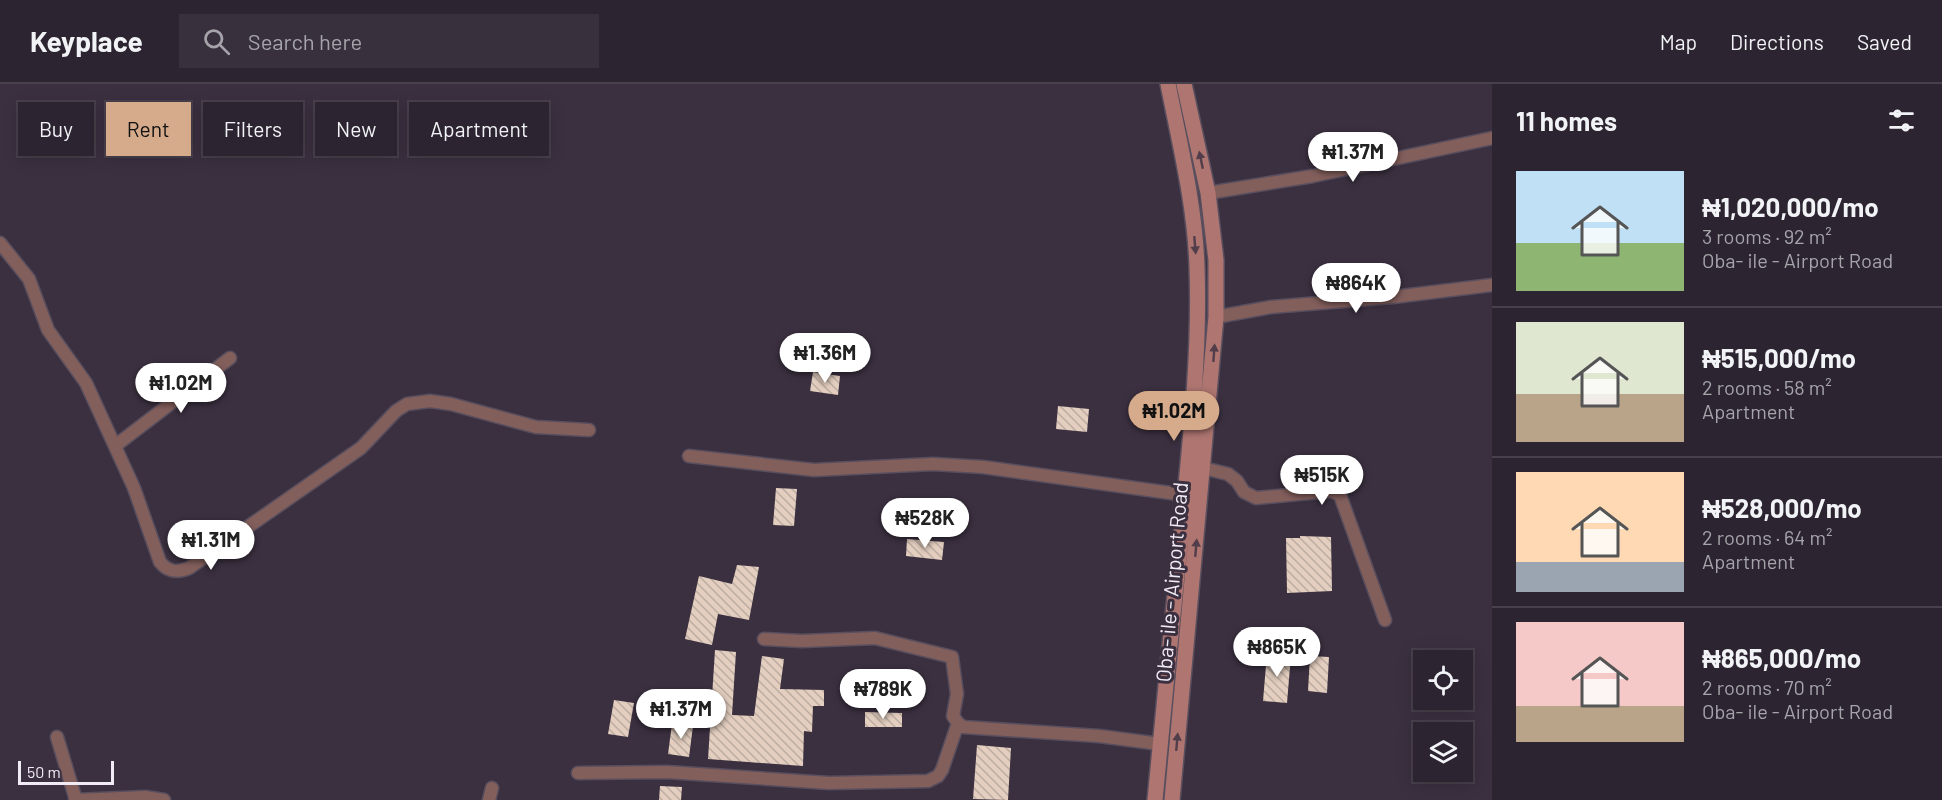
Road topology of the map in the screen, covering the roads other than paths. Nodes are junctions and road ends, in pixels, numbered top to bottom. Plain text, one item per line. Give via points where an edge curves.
1 (1168, 84) edge
2 (1184, 84) edge
3 (1492, 138) edge
4 (1208, 193) junction
5 (0, 245) edge
6 (1492, 285) edge
7 (1216, 317) junction
8 (230, 358) dead end
9 (589, 430) dead end
10 (115, 446) junction
11 (688, 456) dead end
12 (1203, 468) junction
13 (1185, 495) junction
14 (1385, 620) dead end
15 (764, 639) dead end
16 (958, 723) junction
17 (57, 737) dead end
18 (1160, 744) junction
19 (578, 773) dead end
20 (76, 800) edge
21 (164, 800) edge
22 (1155, 800) edge
23 (1172, 800) edge

1 -> 13 main road, Oba- ile - Airport Road via 1191,198 1197,267 1196,378
4 -> 2 main road, Oba- ile - Airport Road
3 - 4 street via 1312,176
4 - 7 main road, Oba- ile - Airport Road via 1216,260
5 - 10 street via 29,279 48,330 86,383
6 - 7 street via 1271,307
12 -> 7 main road, Oba- ile - Airport Road
8 - 10 street
9 - 10 street via 536,427 430,401 407,404 355,452 189,568 173,571 160,562
11 - 13 street via 814,470 933,464 983,467
12 - 14 street via 1228,474 1244,492 1256,498 1331,490 1340,495
23 -> 12 main road, Oba- ile - Airport Road
13 - 18 main road, Oba- ile - Airport Road
15 - 16 street via 876,638 952,657 957,694 953,716
16 - 18 street via 963,727
16 - 19 street via 942,770 928,781 829,783 667,772
17 - 20 street
18 - 22 main road, Oba- ile - Airport Road
20 - 21 street

